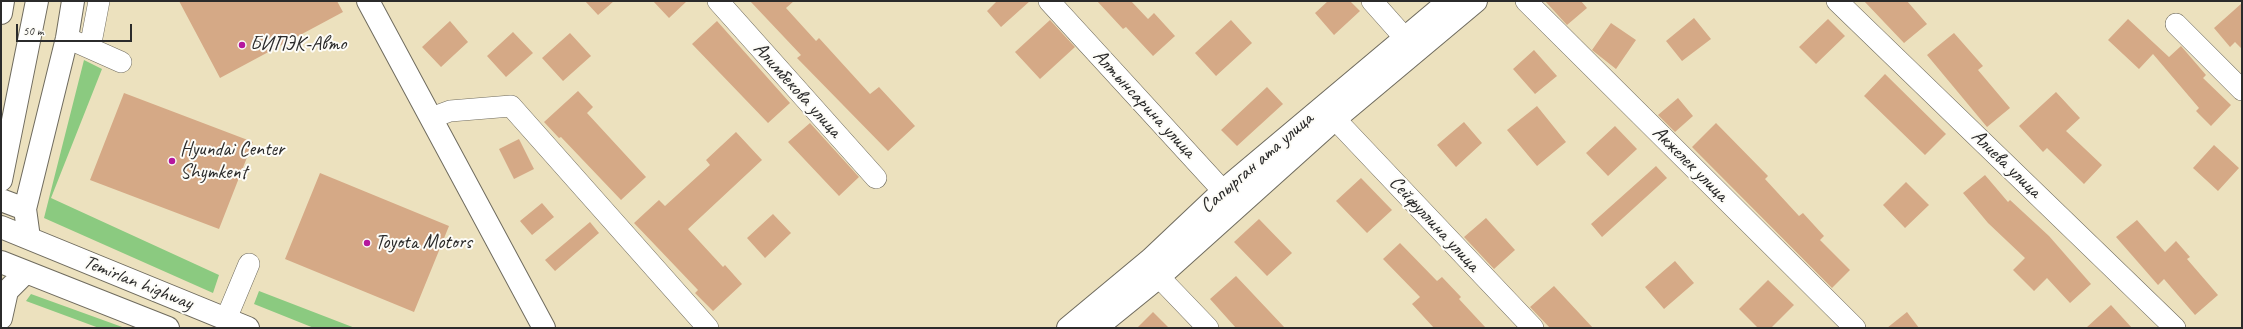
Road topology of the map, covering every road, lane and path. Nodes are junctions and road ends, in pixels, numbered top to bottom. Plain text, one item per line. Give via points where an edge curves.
1 (3, 1) edge
2 (37, 1) edge
3 (73, 1) edge
4 (99, 1) edge
5 (718, 1) edge
6 (1049, 1) edge
7 (1372, 1) edge
8 (1449, 1) edge
9 (1476, 1) edge
10 (1526, 1) edge
11 (1837, 1) edge
12 (374, 4) edge
13 (1, 13) edge
14 (2176, 24) dead end
15 (1404, 37) junction
16 (67, 38) junction
17 (90, 48) junction
18 (121, 62) dead end
19 (2242, 90) edge
20 (431, 118) junction
21 (1335, 119) junction
22 (876, 178) dead end
23 (1, 180) edge
24 (1224, 190) junction
25 (1, 200) edge
26 (1238, 207) junction
27 (25, 209) junction
28 (1, 227) edge
29 (29, 238) junction
30 (1, 262) edge
31 (249, 264) dead end
32 (26, 272) junction
33 (1159, 277) junction
34 (4, 290) edge
35 (524, 292) junction
36 (1, 318) edge
37 (226, 319) junction
38 (168, 328) edge
39 (248, 328) edge
40 (534, 328) edge
41 (544, 328) edge
42 (708, 328) edge
43 (1068, 328) edge
44 (1096, 328) edge
45 (1208, 328) edge
46 (1533, 328) edge
47 (1855, 328) edge
48 (2175, 328) edge

1 - 13 main road
2 - 23 main road
3 - 16 main road
4 - 17 street
5 - 22 street, Алимбекова улица
6 - 24 street, Алтынсарина улица
7 - 15 street
8 - 15 main road, Сапырган ата улица
9 - 21 main road, Сапырган ата улица
10 - 47 street, Акжелек улица
11 - 48 street, Алиева улица
12 - 20 main road
14 - 19 street
15 - 24 main road, Сапырган ата улица
16 - 17 street
16 - 27 main road
17 - 18 street
20 - 35 main road
20 - 42 street via 450,111 511,106
21 - 26 main road, Сапырган ата улица
21 - 46 street, Сейфуллина улица
24 - 26 street, Алтынсарина улица
24 - 43 main road, Сапырган ата улица via 1151,259
25 - 27 main road
26 - 33 main road, Сапырган ата улица
27 - 29 main road
28 - 29 main road, Temirlan highway
29 - 37 main road, Temirlan highway
30 - 32 main road
31 - 37 street
32 - 34 main road
32 - 38 main road
33 - 44 main road, Сапырган ата улица
33 - 45 street
34 - 36 main road
35 - 40 main road
35 - 41 main road
37 - 39 main road, Temirlan highway

